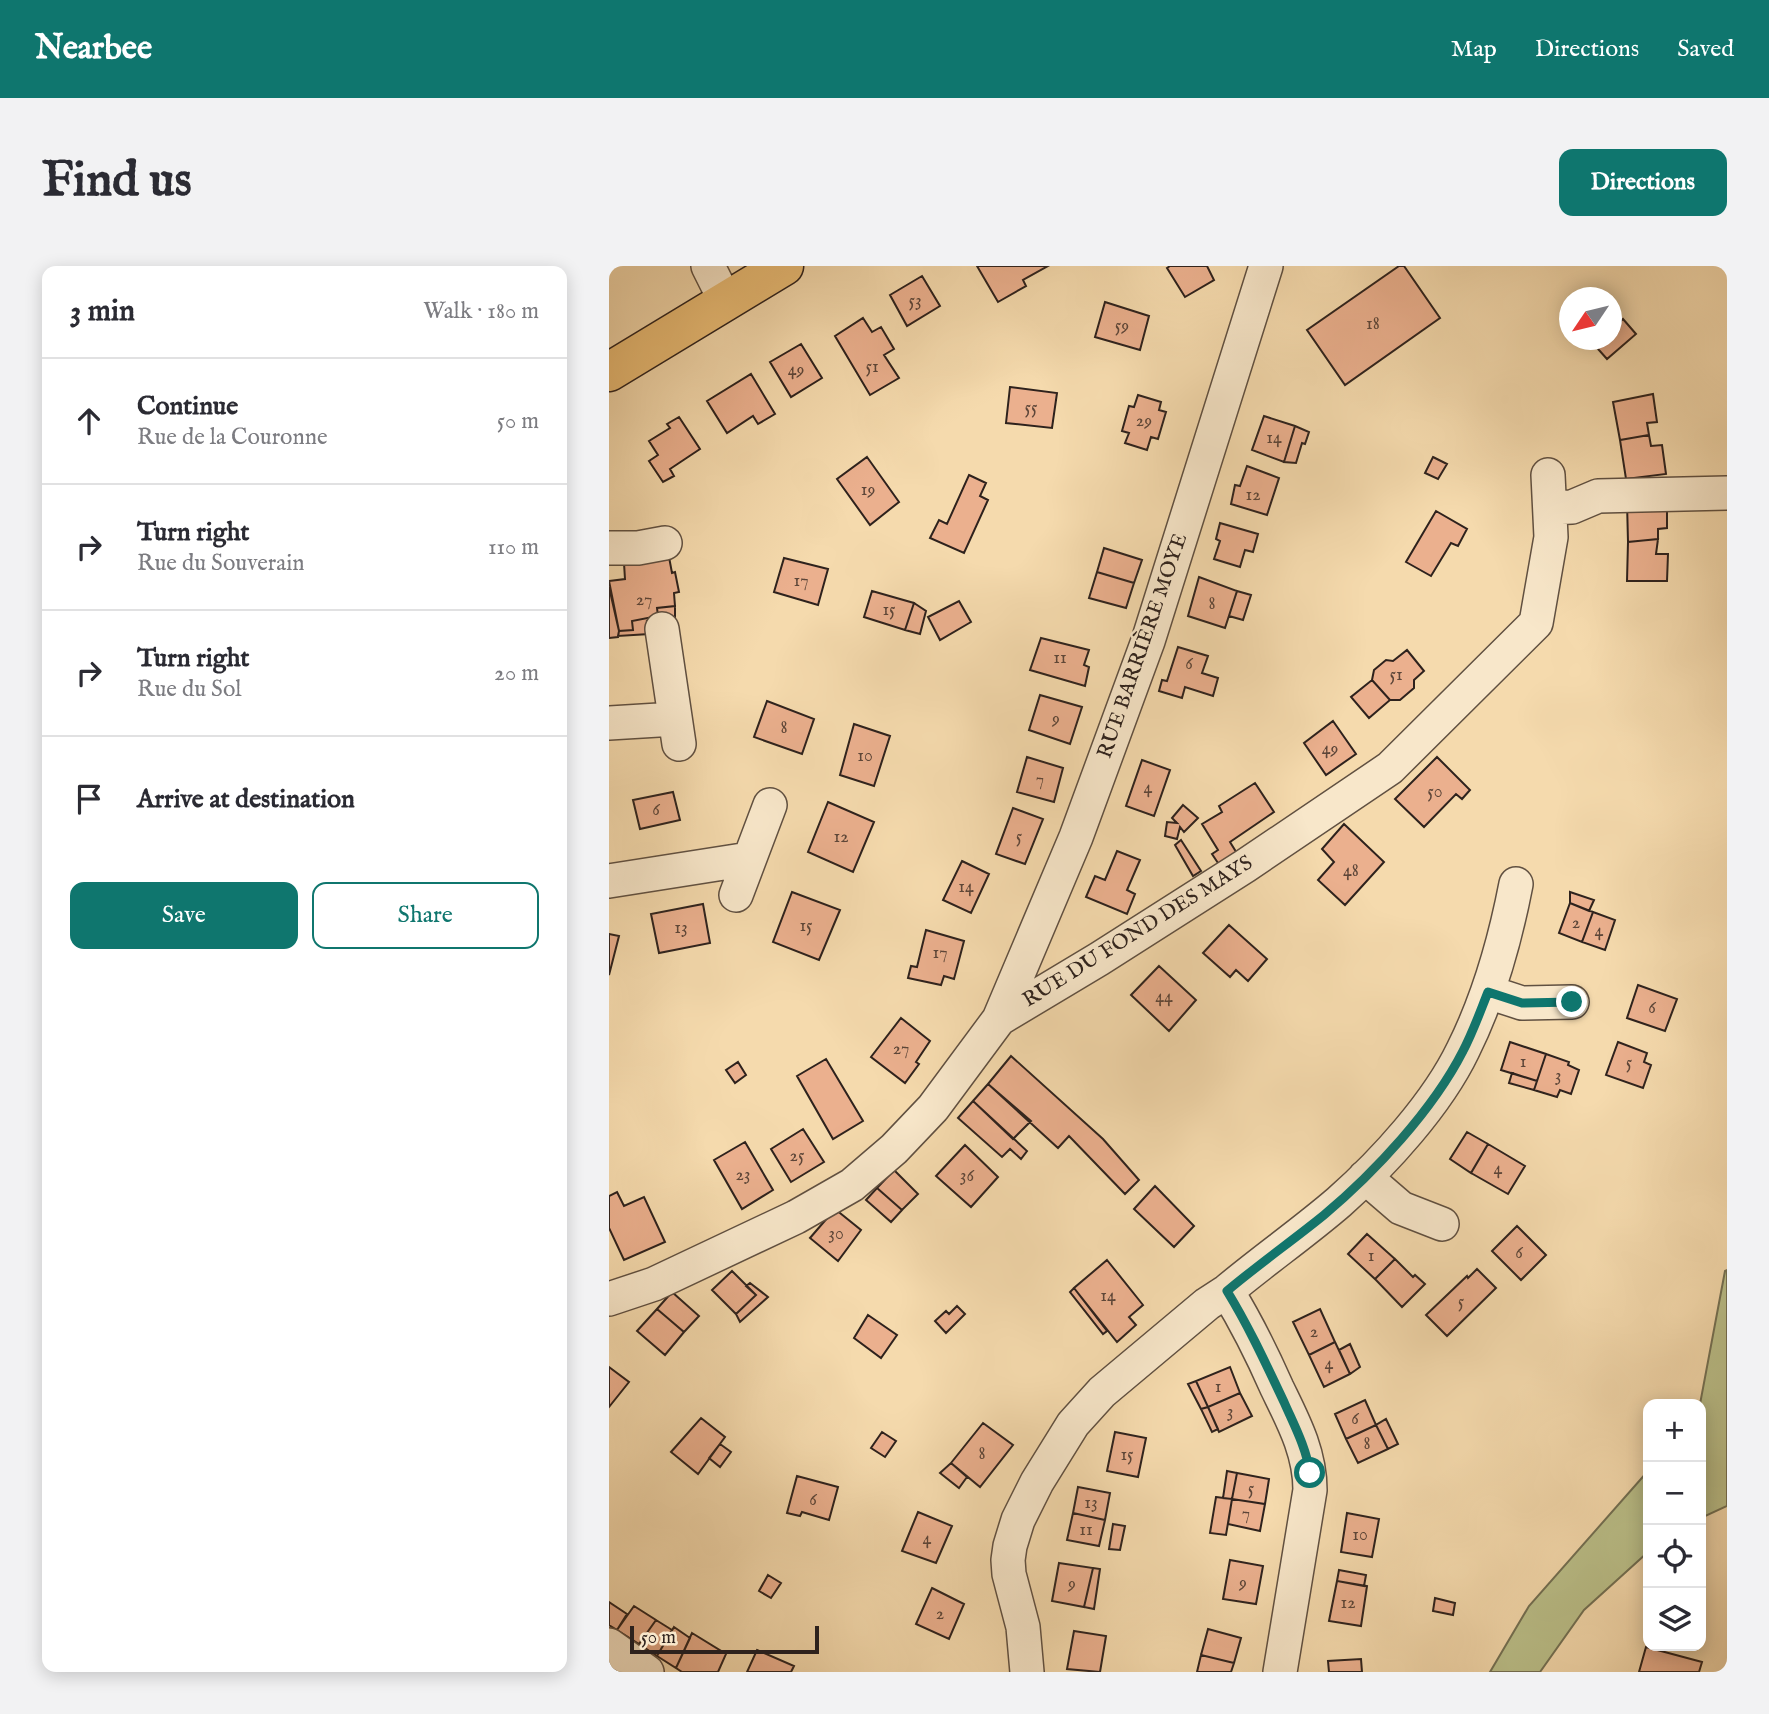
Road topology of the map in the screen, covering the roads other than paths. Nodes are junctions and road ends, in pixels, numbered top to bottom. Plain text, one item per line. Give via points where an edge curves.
1 (708, 266) edge
2 (784, 266) edge
3 (1266, 266) edge
4 (726, 302) junction
5 (609, 372) edge
6 (1548, 475) dead end
7 (1727, 493) edge
8 (1550, 508) junction
9 (664, 543) dead end
10 (609, 548) edge
11 (662, 629) dead end
12 (609, 723) edge
13 (770, 805) dead end
14 (749, 859) junction
15 (609, 881) edge
16 (1516, 884) dead end
17 (736, 895) dead end
18 (1488, 992) junction
19 (1572, 1002) dead end
20 (999, 1019) junction
21 (1365, 1177) junction
22 (1442, 1224) dead end
23 (1227, 1291) junction
24 (609, 1299) edge
25 (609, 1645) edge
26 (647, 1672) edge
27 (1027, 1672) edge
28 (1280, 1672) edge

1 - 4 street
2 - 4 main road
3 - 20 street, RUE BARRIÈRE MOYE via 1148,641 1076,837
4 - 5 main road
6 - 8 street, RUE DU FOND DES MAYS
7 - 8 street via 1598,496 1572,507
8 - 20 street, RUE DU FOND DES MAYS via 1551,537 1536,623 1389,768 1099,960
9 - 10 street
11 - 12 street via 677,731
13 - 14 street
14 - 15 street
14 - 17 street
16 - 18 street
18 - 19 street via 1522,1003
18 - 21 street via 1463,1052 1435,1097
20 - 24 street, RUE DU FOND DES MAYS via 933,1108 852,1185 796,1217 654,1284
21 - 22 street via 1401,1208
21 - 23 street
23 - 27 street via 1102,1392 1073,1424 1037,1482 1019,1520 1008,1560
23 - 28 street via 1303,1444 1310,1473
25 - 26 street

